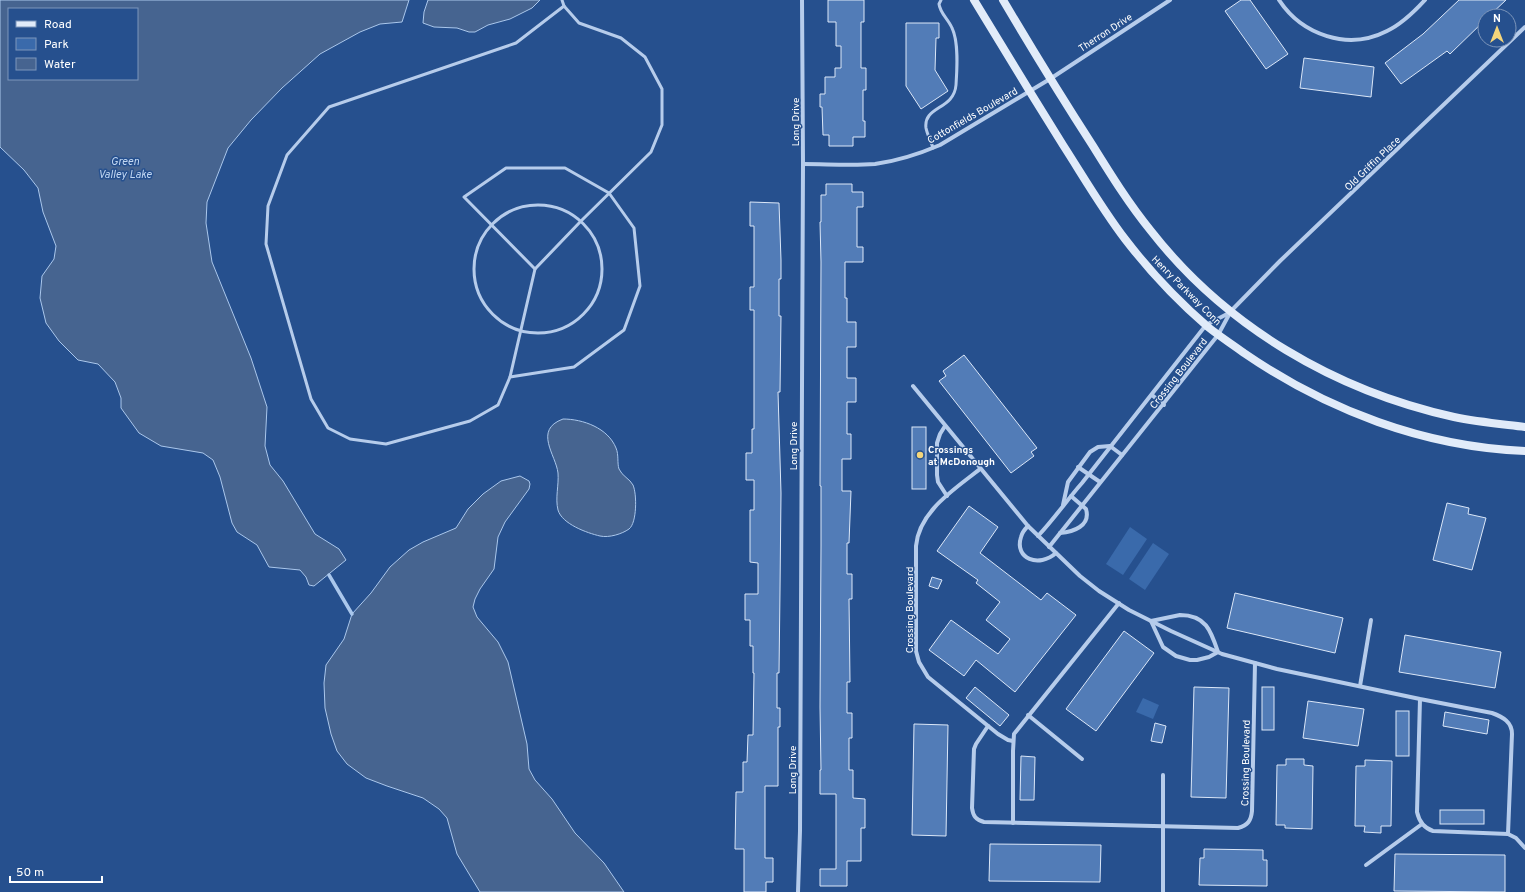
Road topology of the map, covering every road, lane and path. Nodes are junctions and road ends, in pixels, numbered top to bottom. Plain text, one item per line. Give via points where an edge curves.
1 (562, 0) edge
2 (802, 0) edge
3 (941, 0) edge
4 (974, 0) edge
5 (1003, 0) edge
6 (1170, 0) edge
7 (1279, 0) edge
8 (1425, 0) edge
9 (564, 6) junction
10 (1525, 27) edge
11 (1050, 79) junction
12 (1029, 91) junction
13 (934, 148) junction
14 (803, 164) junction
15 (610, 193) junction
16 (581, 220) junction
17 (490, 224) junction
18 (535, 269) junction
19 (1231, 311) junction
20 (1206, 325) junction
21 (520, 330) junction
22 (1218, 335) junction
23 (510, 377) junction
24 (913, 386) dead end
25 (1152, 395) junction
26 (1164, 405) junction
27 (945, 426) junction
28 (1525, 427) edge
29 (1110, 446) junction
30 (1525, 451) edge
31 (1122, 455) junction
32 (1078, 467) junction
33 (980, 469) junction
34 (1088, 474) junction
35 (1100, 482) junction
36 (947, 496) junction
37 (1071, 496) junction
38 (1082, 505) junction
39 (1063, 506) junction
40 (1028, 526) junction
41 (1060, 533) junction
42 (1038, 536) junction
43 (1049, 547) junction
44 (1056, 552) junction
45 (1119, 603) junction
46 (1371, 620) dead end
47 (1151, 621) junction
48 (1218, 652) junction
49 (1255, 663) junction
50 (1360, 686) junction
51 (1420, 699) junction
52 (1028, 716) junction
53 (988, 726) junction
54 (1013, 741) junction
55 (1082, 759) dead end
56 (1163, 775) dead end
57 (1013, 823) junction
58 (1422, 824) junction
59 (1163, 827) junction
60 (1508, 834) junction
61 (1525, 848) edge
62 (1366, 865) dead end
63 (798, 892) edge
64 (1163, 892) edge

1 - 9 lane
2 - 14 street, Long Drive
3 - 13 lane via 940,10 955,36 956,87 949,101 928,117 926,127
4 - 12 street, Henry Parkway Conn
5 - 11 street, Henry Parkway Conn
6 - 11 street, Therron Drive
7 - 8 street via 1293,18 1311,30 1332,38 1353,40 1387,32
9 - 15 lane via 579,23 621,38 645,57 662,89 662,125 651,152
9 - 23 lane via 516,42 329,107 287,155 268,206 266,244 311,399 328,428 350,440 386,444 470,421 498,405
10 - 19 street, Old Griffin Place
11 - 12 street, Cottonfields Boulevard
11 - 19 street, Henry Parkway Conn via 1151,232 1181,266
12 - 13 street, Cottonfields Boulevard
12 - 20 street, Henry Parkway Conn via 1126,240 1154,273
13 - 14 street, Cottonfields Boulevard via 876,164
14 - 63 street, Long Drive
15 - 16 lane
15 - 17 lane via 565,168 506,168 464,197
15 - 23 lane via 634,228 640,286 624,330 574,367
16 - 17 lane via 552,205 530,204 508,210
16 - 18 lane
16 - 21 lane via 600,249 603,271 598,293 588,310 572,324 553,332 532,333
17 - 18 lane
17 - 21 lane via 479,241 473,261 474,281 481,301 494,317
18 - 21 lane
19 - 20 street, Crossing Boulevard
19 - 22 street, Crossing Boulevard
19 - 28 street, Henry Parkway Conn via 1279,347 1350,384 1433,412 1479,422
20 - 22 street, Henry Parkway Conn
20 - 25 street, Crossing Boulevard
21 - 23 lane
22 - 26 street, Crossing Boulevard
22 - 30 street, Henry Parkway Conn via 1300,388 1358,415 1439,440 1468,446
24 - 27 street
25 - 26 street
25 - 29 street, Crossing Boulevard
26 - 31 street, Crossing Boulevard
27 - 33 street
27 - 36 street via 937,443 936,475
29 - 31 street
29 - 32 street, Crossing Boulevard via 1093,450
29 - 34 street, Crossing Boulevard
31 - 35 street, Crossing Boulevard
32 - 34 street
32 - 39 street, Crossing Boulevard via 1068,482
33 - 36 street, Crossing Boulevard
33 - 40 street
34 - 35 street
34 - 37 street, Crossing Boulevard
35 - 38 street, Crossing Boulevard
36 - 53 street, Crossing Boulevard via 927,517 918,533 917,658 928,677
37 - 38 street
37 - 39 street, Crossing Boulevard
38 - 41 street, Crossing Boulevard
38 - 41 street via 1087,513 1086,521 1072,532
39 - 42 street, Crossing Boulevard
40 - 42 street
40 - 44 street via 1020,542 1024,554 1032,560 1041,561 1047,560
41 - 43 street, Crossing Boulevard
42 - 43 street
43 - 44 street
44 - 45 street via 1080,576
45 - 47 street
45 - 52 street
46 - 50 street
47 - 48 street
47 - 48 street via 1180,615 1196,618 1209,628
47 - 48 street via 1163,647 1176,656 1197,660
48 - 49 street
49 - 50 street
49 - 59 street, Crossing Boulevard via 1250,820 1243,827 1233,829
50 - 51 street
51 - 58 street via 1417,812
51 - 60 street via 1492,713 1509,723 1512,734
52 - 54 street via 1014,734
52 - 55 street
53 - 54 street, Crossing Boulevard via 1001,737
53 - 57 street, Crossing Boulevard via 978,739 974,750 973,811 978,821
54 - 57 street
56 - 59 street
57 - 59 street, Crossing Boulevard
58 - 60 street via 1433,831
58 - 62 street
59 - 64 street
60 - 61 street

